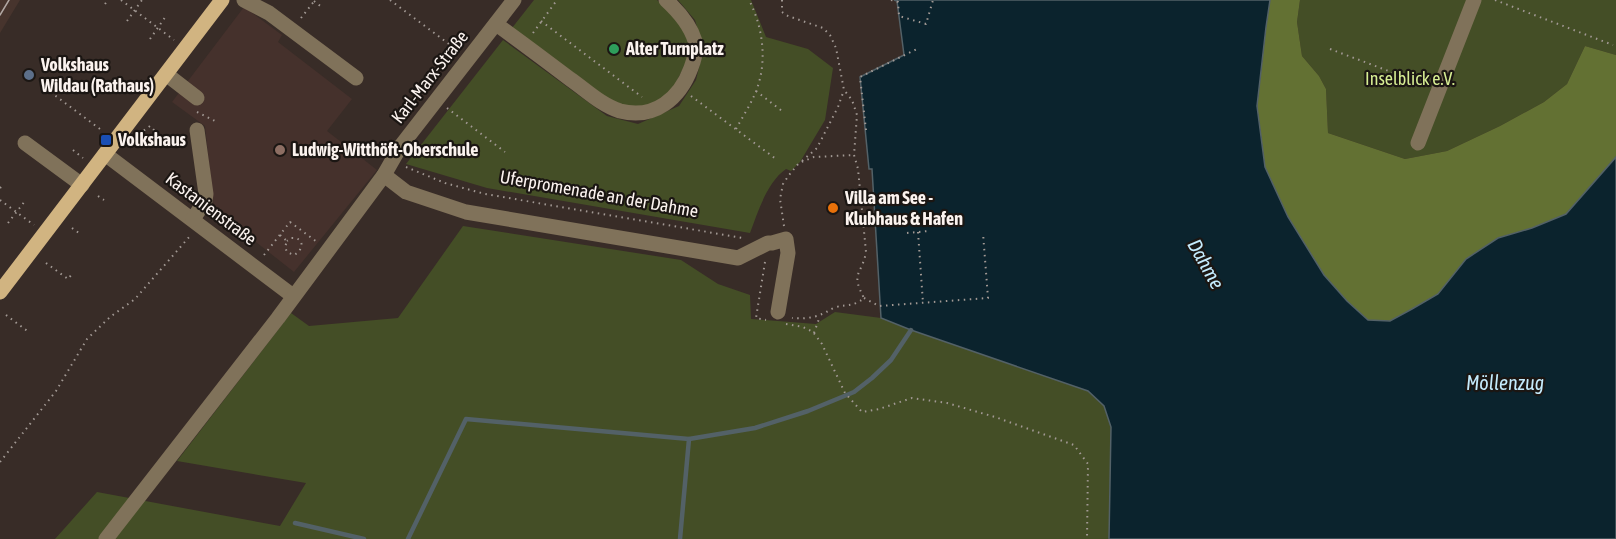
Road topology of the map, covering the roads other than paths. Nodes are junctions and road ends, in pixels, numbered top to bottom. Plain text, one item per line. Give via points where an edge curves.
1 (222, 0) edge
2 (244, 0) edge
3 (514, 0) edge
4 (666, 0) edge
5 (1474, 0) edge
6 (496, 24) junction
7 (166, 74) junction
8 (356, 78) dead end
9 (197, 98) dead end
10 (197, 130) dead end
11 (24, 143) dead end
12 (1418, 143) dead end
13 (105, 154) junction
14 (384, 175) junction
15 (82, 185) junction
16 (196, 222) junction
17 (0, 292) edge
18 (293, 296) junction
19 (778, 312) road end
20 (106, 539) edge

1 - 7 main road
2 - 8 street via 269,13
3 - 6 street, Karl-Marx-Straße
4 - 6 street via 682,15 696,43 693,62 687,80 667,102 633,113 607,106
5 - 12 street
6 - 14 street, Karl-Marx-Straße via 400,147
7 - 9 street
7 - 13 main road
10 - 16 street via 206,194
11 - 15 street
13 - 15 main road
13 - 16 street, Kastanienstraße
14 - 18 street, Karl-Marx-Straße
14 - 19 street via 406,192 466,212 738,258 786,239 788,253
15 - 17 main road
16 - 18 street, Kastanienstraße
18 - 20 street, Karl-Marx-Straße

